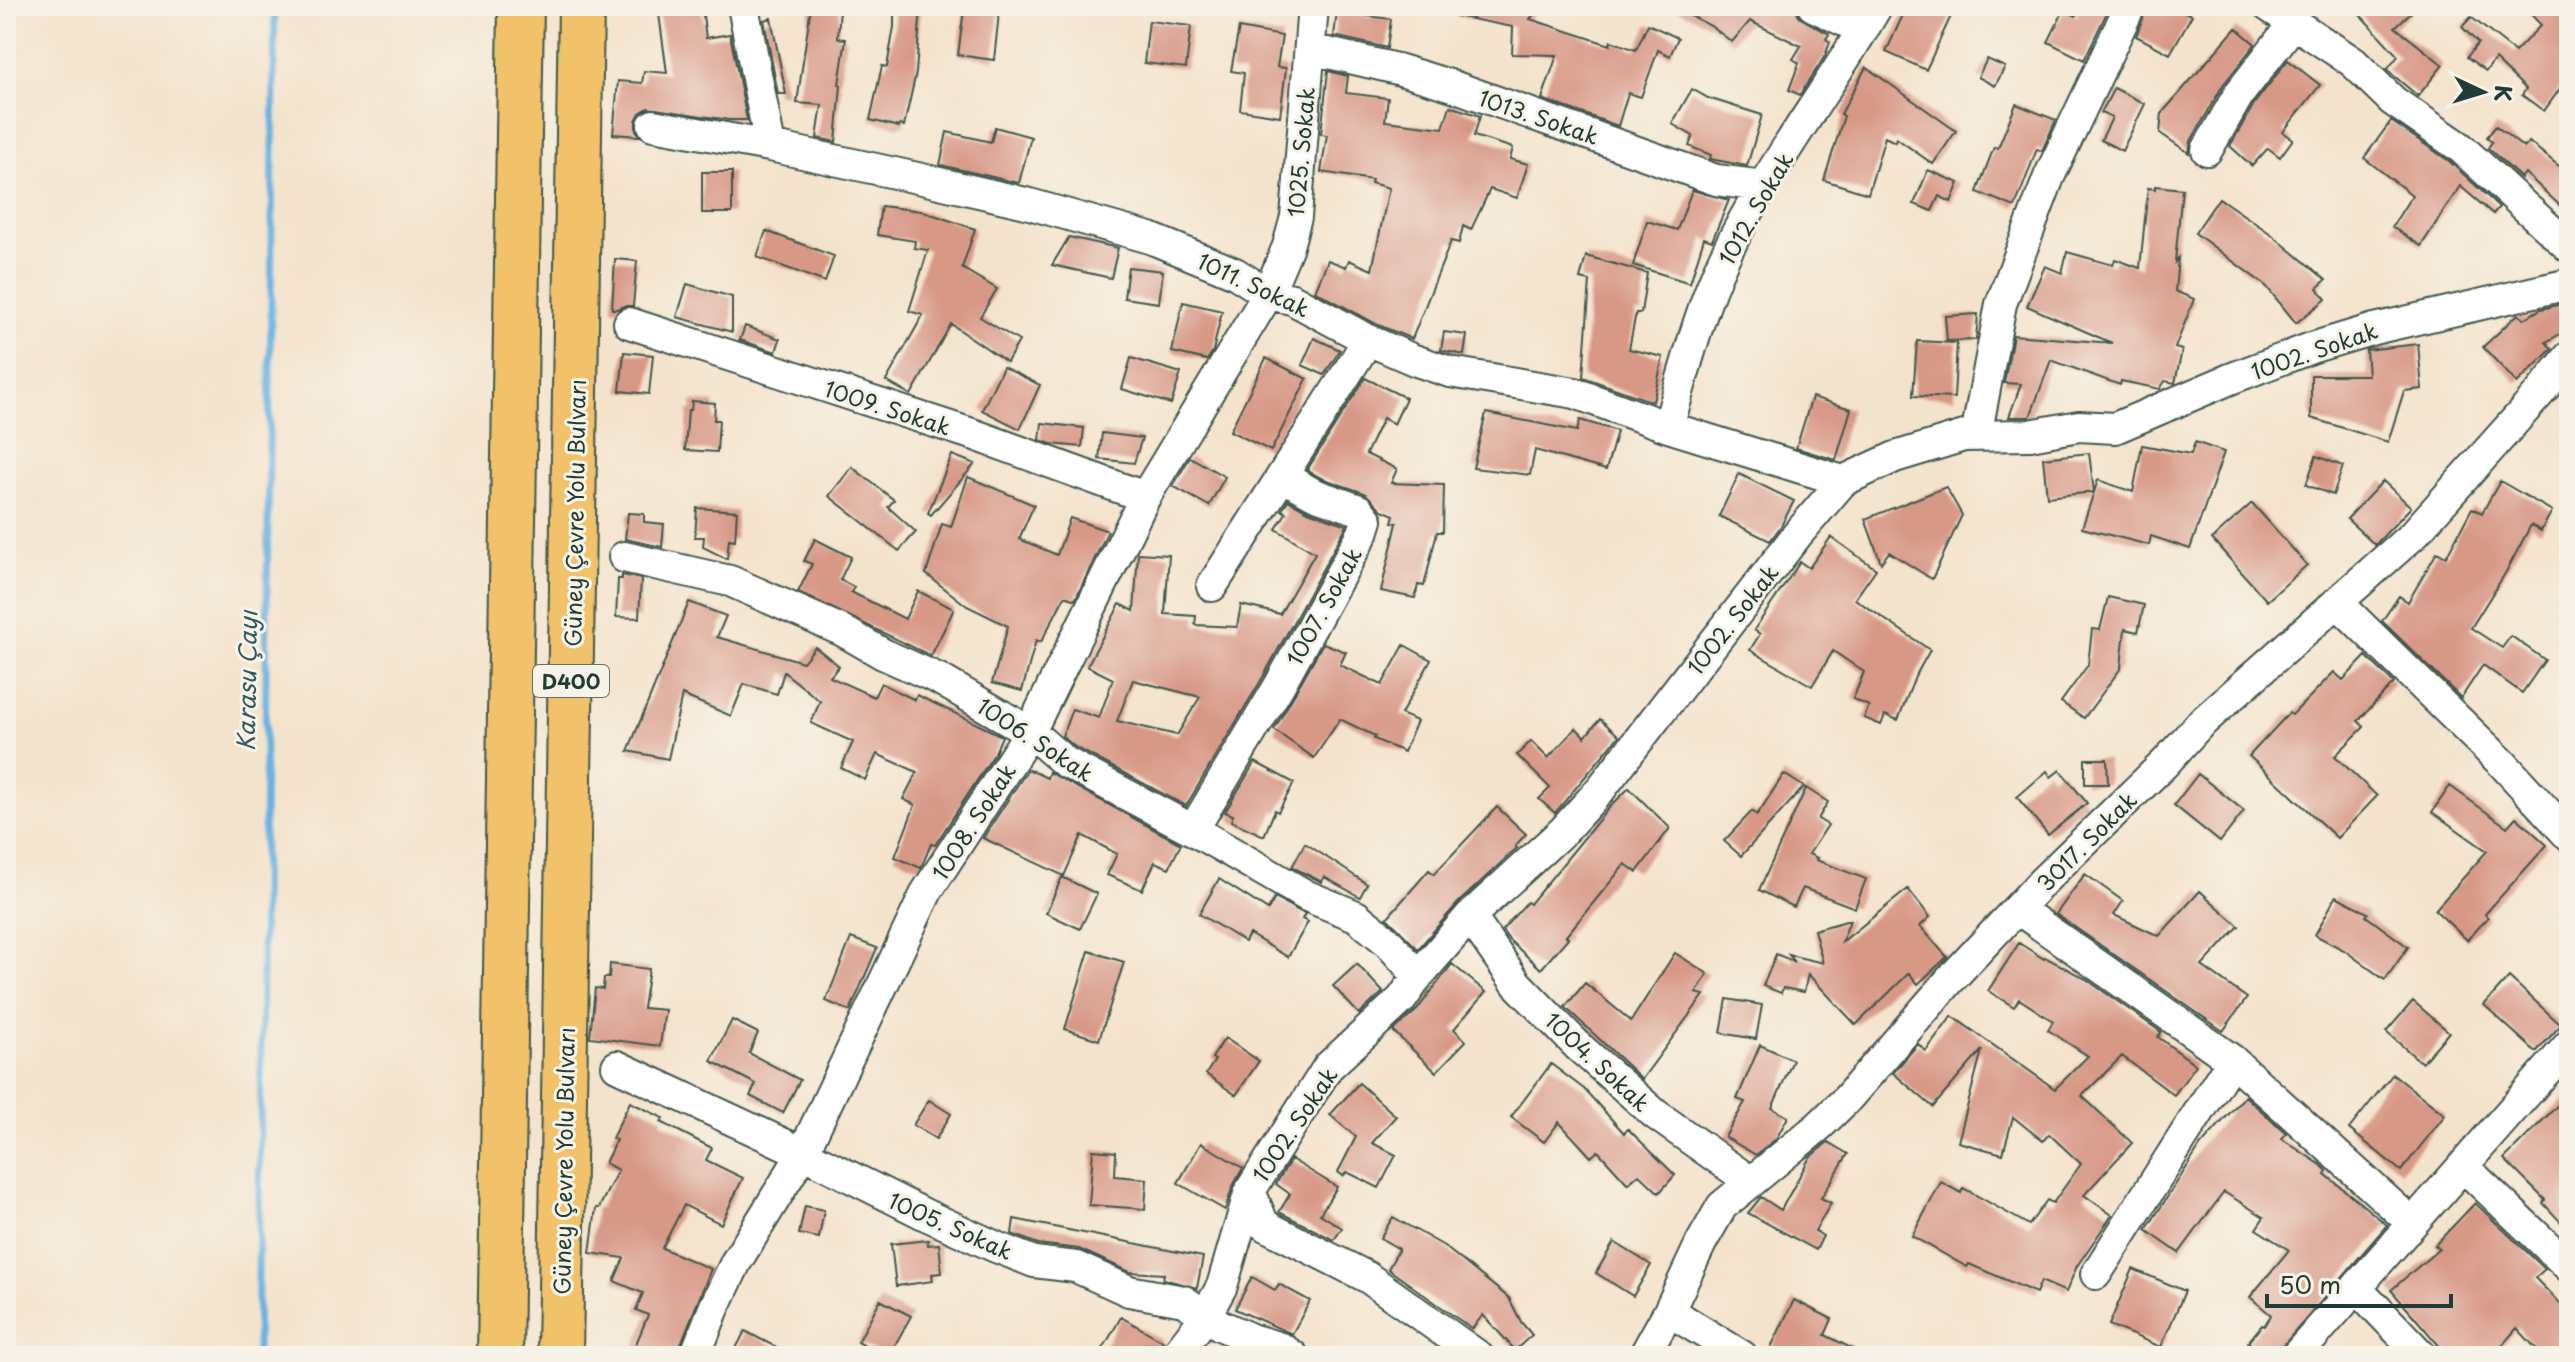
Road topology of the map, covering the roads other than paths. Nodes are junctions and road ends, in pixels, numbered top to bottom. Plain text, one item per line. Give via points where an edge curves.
1 (521, 6) edge
2 (581, 6) edge
3 (743, 6) edge
4 (1313, 6) edge
5 (1813, 6) edge
6 (2130, 6) edge
7 (2268, 6) edge
8 (1870, 18) edge
9 (2293, 24) junction
10 (1311, 49) junction
11 (653, 125) dead end
12 (770, 146) junction
13 (2207, 150) dead end
14 (1764, 186) junction
15 (2569, 247) edge
16 (2569, 284) edge
17 (1268, 294) junction
18 (629, 323) dead end
19 (1368, 340) junction
20 (2569, 357) edge
21 (1668, 427) junction
22 (1976, 436) junction
23 (1282, 476) junction
24 (1843, 481) junction
25 (1145, 497) junction
26 (624, 557) dead end
27 (1212, 586) dead end
28 (2338, 603) junction
29 (1030, 732) junction
30 (1193, 830) junction
31 (2569, 836) edge
32 (2018, 909) junction
33 (1470, 916) junction
34 (1418, 976) junction
35 (2569, 1045) edge
36 (2232, 1060) junction
37 (617, 1066) dead end
38 (803, 1153) junction
39 (2463, 1166) junction
40 (1751, 1182) junction
41 (1250, 1191) junction
42 (2412, 1223) junction
43 (2569, 1267) edge
44 (2096, 1274) dead end
45 (2356, 1287) junction
46 (1669, 1311) junction
47 (1205, 1317) junction
48 (500, 1356) edge
49 (560, 1356) edge
50 (695, 1356) edge
51 (1175, 1356) edge
52 (1293, 1356) edge
53 (1478, 1356) edge
54 (1644, 1356) edge
55 (1742, 1356) edge
56 (2296, 1356) edge
57 (2422, 1356) edge

1 - 48 highway, D400
2 - 49 highway, Güney Çevre Yolu Bulvarı / D400
3 - 12 street
4 - 10 street, 1025. Sokak
5 - 8 street
6 - 22 street via 2049,177 2001,304
7 - 9 street
8 - 14 street, 1012. Sokak
9 - 13 street via 2239,94
9 - 15 street via 2353,62 2393,101 2460,147
10 - 14 street, 1013. Sokak via 1453,86 1716,180
10 - 17 street, 1025. Sokak via 1296,217
11 - 12 street, 1011. Sokak
12 - 17 street, 1011. Sokak via 1026,203 1150,238 1235,273
14 - 21 street, 1012. Sokak via 1711,289
16 - 22 street, 1002. Sokak via 2311,348 2115,428 2079,426 2030,435
17 - 19 street, 1011. Sokak via 1292,299
17 - 25 street, 1008. Sokak
18 - 25 street, 1009. Sokak via 975,435
19 - 21 street, 1011. Sokak via 1450,372 1575,393
19 - 23 street
20 - 28 street, 3017. Sokak via 2413,535
21 - 24 street, 1011. Sokak
22 - 24 street, 1002. Sokak via 1895,457
23 - 27 street
23 - 30 street, 1007. Sokak via 1359,510 1367,520 1279,686
24 - 33 street, 1002. Sokak via 1600,790
25 - 29 street, 1008. Sokak
26 - 29 street, 1006. Sokak via 730,581 939,679
28 - 31 street
28 - 32 street, 3017. Sokak via 2199,725
29 - 30 street, 1006. Sokak via 1065,762
29 - 38 street, 1008. Sokak via 927,891
30 - 34 street, 1006. Sokak via 1307,896 1356,916
32 - 36 street
32 - 40 street, 3017. Sokak via 1846,1100
33 - 34 street, 1002. Sokak
33 - 40 street, 1004. Sokak via 1517,984 1579,1047 1655,1114
34 - 41 street, 1002. Sokak via 1402,999 1328,1067
35 - 39 street
36 - 42 street
36 - 44 street
37 - 38 street, 1005. Sokak
38 - 47 street, 1005. Sokak via 912,1209 1034,1262 1076,1267 1129,1291 1184,1301
38 - 50 street, 1008. Sokak via 736,1262
39 - 42 street
39 - 43 street
40 - 46 street, 3017. Sokak via 1722,1206
41 - 47 street, 1002. Sokak via 1222,1286
41 - 53 street via 1264,1225 1367,1277
42 - 45 street
45 - 56 street
45 - 57 street
46 - 54 street, 3017. Sokak
46 - 55 street
47 - 51 street, 1002. Sokak
47 - 52 street, 1005. Sokak

